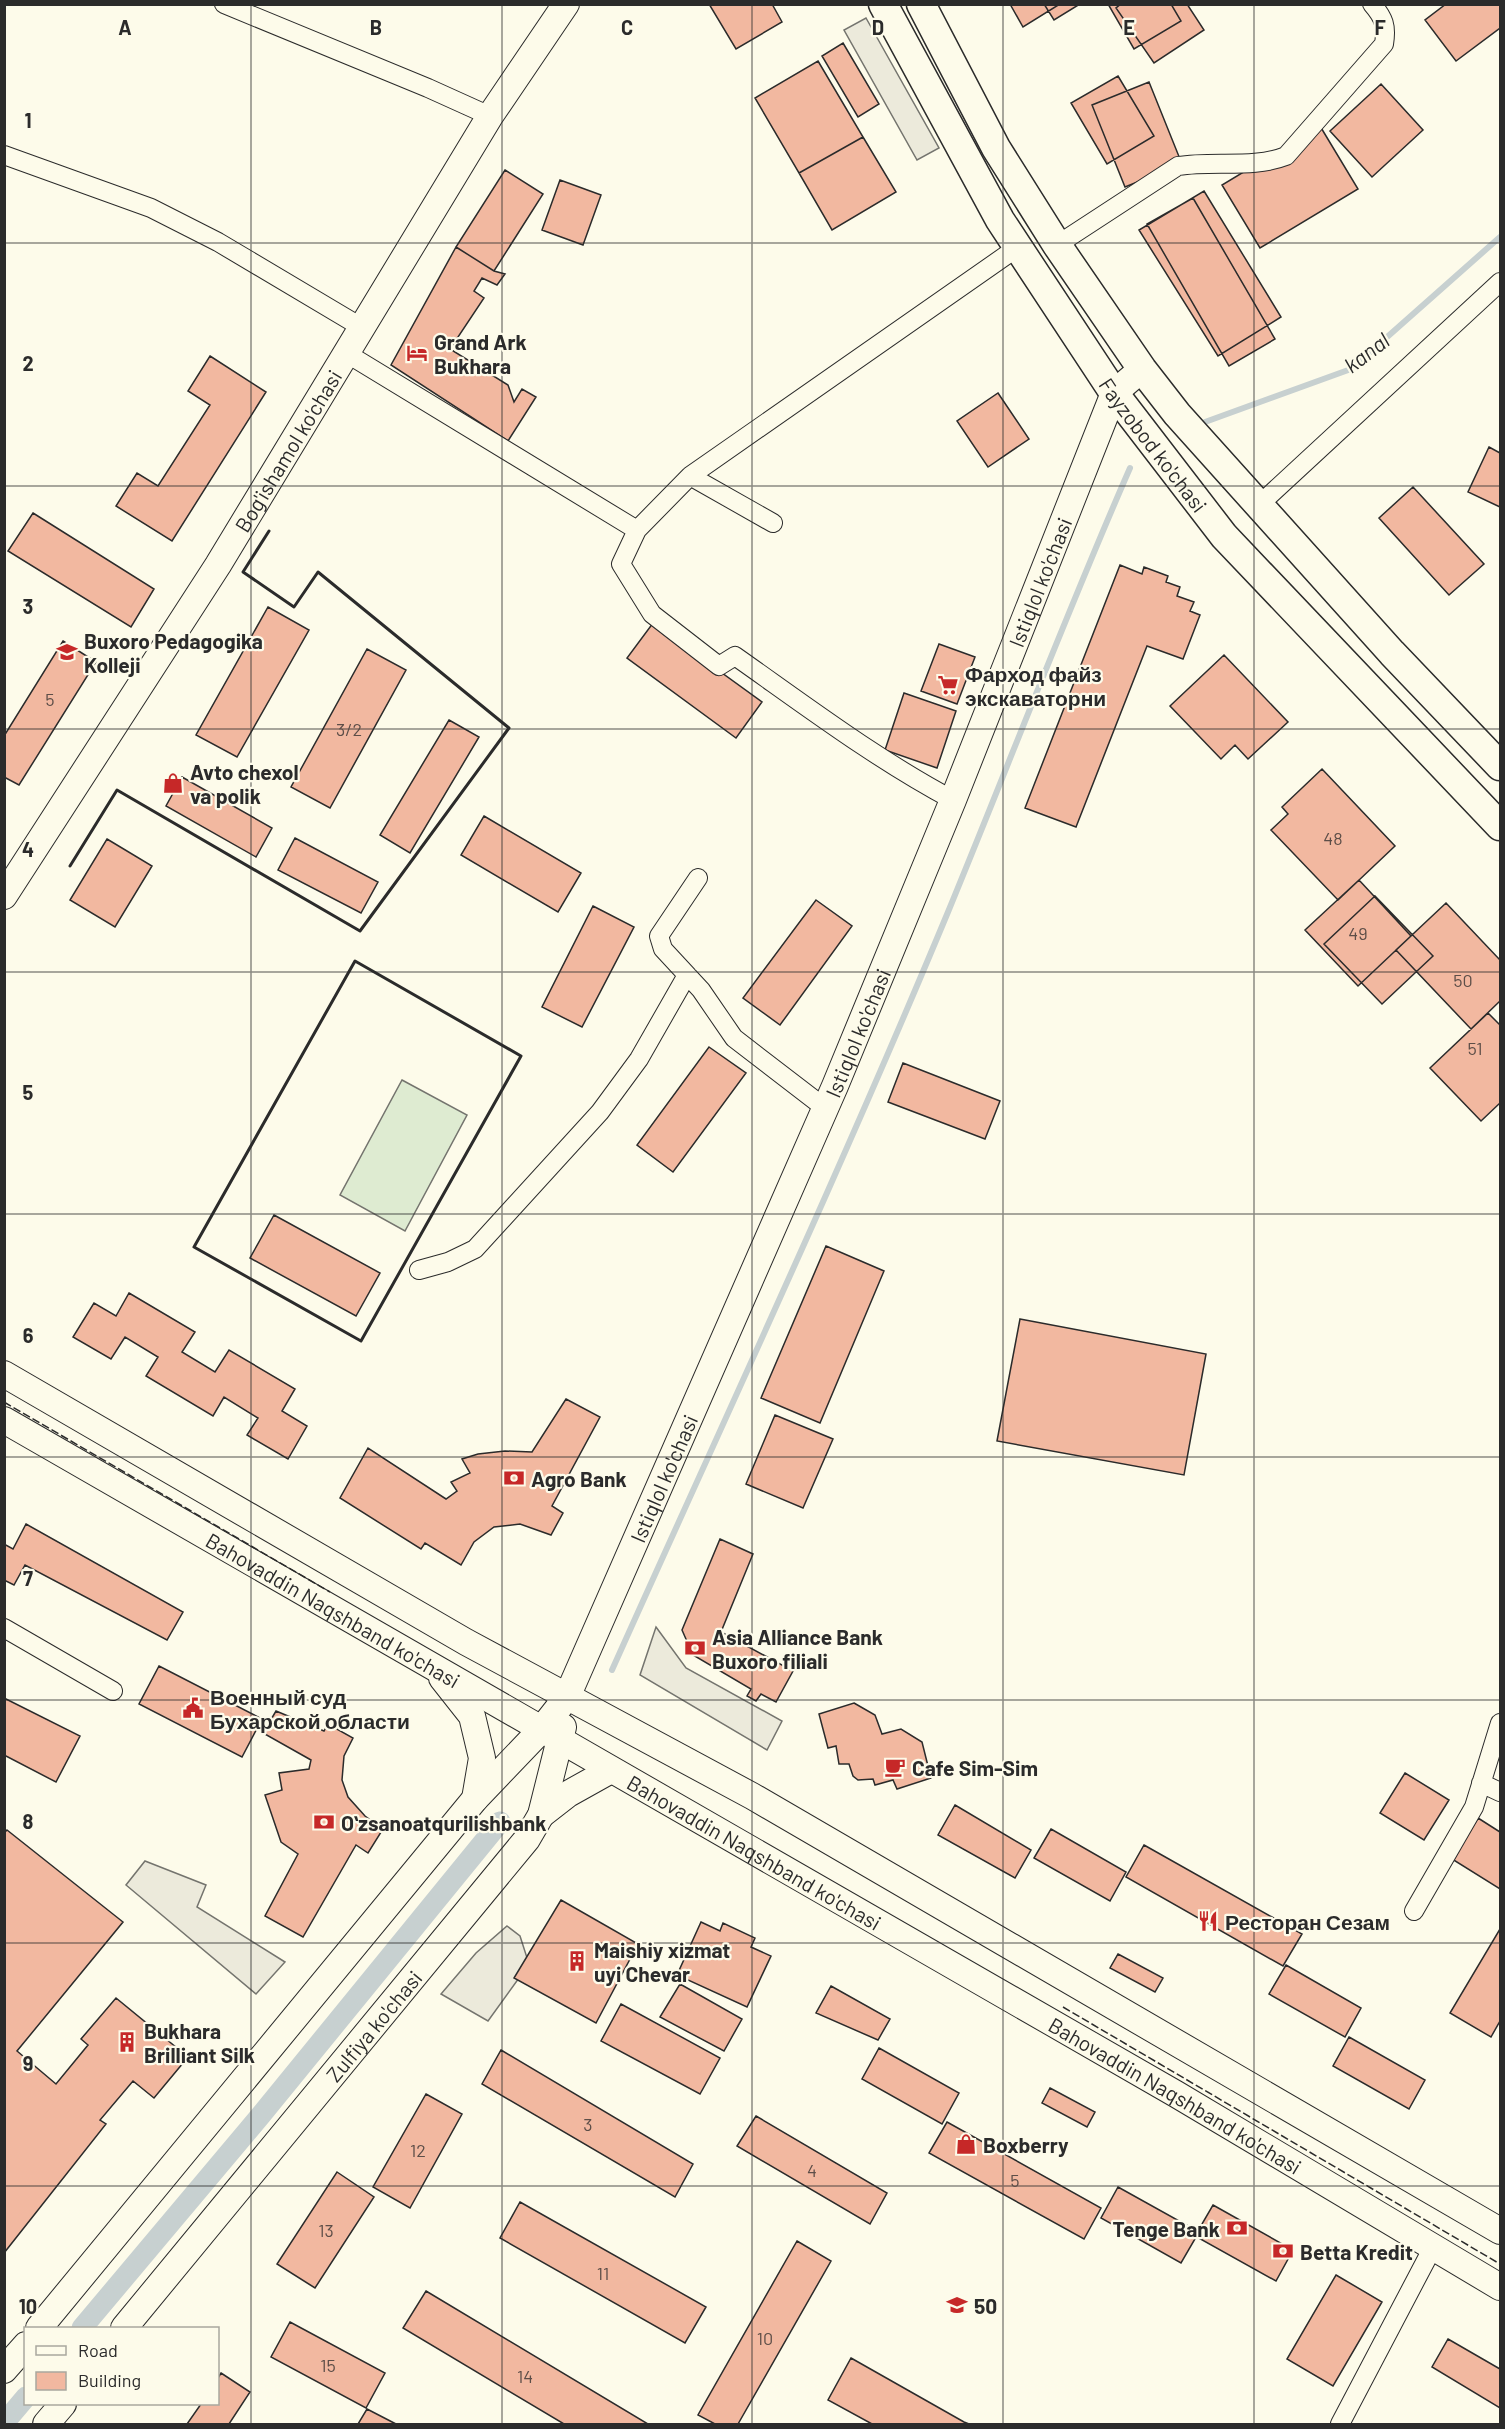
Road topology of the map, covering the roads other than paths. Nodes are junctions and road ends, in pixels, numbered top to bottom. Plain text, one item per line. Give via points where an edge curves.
1 (224, 4) edge
2 (566, 4) edge
3 (883, 4) edge
4 (921, 4) edge
5 (1372, 4) edge
6 (490, 116) junction
7 (4, 154) edge
8 (1057, 245) junction
9 (1018, 247) junction
10 (1500, 282) edge
11 (361, 327) junction
12 (346, 353) junction
13 (1142, 369) junction
14 (1114, 393) junction
15 (690, 476) junction
16 (1259, 505) junction
17 (773, 523) dead end
18 (637, 530) junction
19 (1500, 766) edge
20 (953, 801) junction
21 (1500, 826) edge
22 (698, 878) dead end
23 (4, 896) edge
24 (687, 975) junction
25 (825, 1108) junction
26 (419, 1270) dead end
27 (4, 1374) edge
28 (4, 1420) edge
29 (4, 1628) edge
30 (431, 1664) junction
31 (113, 1691) dead end
32 (567, 1697) junction
33 (1500, 1723) edge
34 (551, 1736) junction
35 (610, 1770) junction
36 (1481, 1783) junction
37 (1500, 1792) edge
38 (475, 1799) junction
39 (541, 1815) junction
40 (1414, 1911) dead end
41 (1500, 2231) edge
42 (1432, 2248) junction
43 (1500, 2287) edge
44 (40, 2327) edge
45 (125, 2327) edge
46 (24, 2347) edge
47 (4, 2370) edge
48 (61, 2405) edge
49 (46, 2424) edge
50 (1340, 2424) edge

1 - 6 street
2 - 6 main road, Bog'ishamol ko'chasi
3 - 9 main road, Fayzobod ko'chasi
4 - 8 main road, Fayzobod ko'chasi via 996,148
5 - 8 street via 1384,18 1384,44 1286,156 1271,162 1178,166
6 - 11 main road, Bog'ishamol ko'chasi
7 - 11 street via 151,208 218,242
8 - 13 main road, Fayzobod ko'chasi
9 - 14 main road, Fayzobod ko'chasi
9 - 15 street
10 - 16 street
11 - 12 main road, Bog'ishamol ko'chasi
12 - 18 street
12 - 23 main road, Bog'ishamol ko'chasi via 218,565
13 - 14 main road, Istiqlol ko'chasi
13 - 16 main road, Fayzobod ko'chasi
14 - 20 main road, Istiqlol ko'chasi
14 - 21 main road, Fayzobod ko'chasi via 1224,536
15 - 17 street
15 - 18 street
16 - 19 main road, Fayzobod ko'chasi
18 - 20 street via 621,564 652,614 719,666 735,656 885,760
20 - 25 main road, Istiqlol ko'chasi
22 - 24 street via 659,936 663,949
24 - 25 street via 734,1038
24 - 26 street via 639,1059 600,1112 475,1249
25 - 32 main road, Istiqlol ko'chasi
27 - 32 main road, Bahovaddin Naqshband ko'chasi
28 - 30 main road, Bahovaddin Naqshband ko'chasi
29 - 31 street
30 - 34 main road, Bahovaddin Naqshband ko'chasi
30 - 38 main road via 472,1716 482,1758
32 - 34 main road, Istiqlol ko'chasi
32 - 41 main road, Bahovaddin Naqshband ko'chasi via 752,1796
33 - 36 street
34 - 35 main road, Bahovaddin Naqshband ko'chasi
34 - 38 main road
34 - 39 main road, Zulfiya ko'chasi
35 - 39 main road
35 - 42 main road, Bahovaddin Naqshband ko'chasi via 1176,2094
36 - 37 street
36 - 40 street via 1474,1807
38 - 44 main road
39 - 45 main road, Zulfiya ko'chasi via 527,1839
42 - 43 main road, Bahovaddin Naqshband ko'chasi
42 - 50 street
46 - 47 main road
48 - 49 main road

